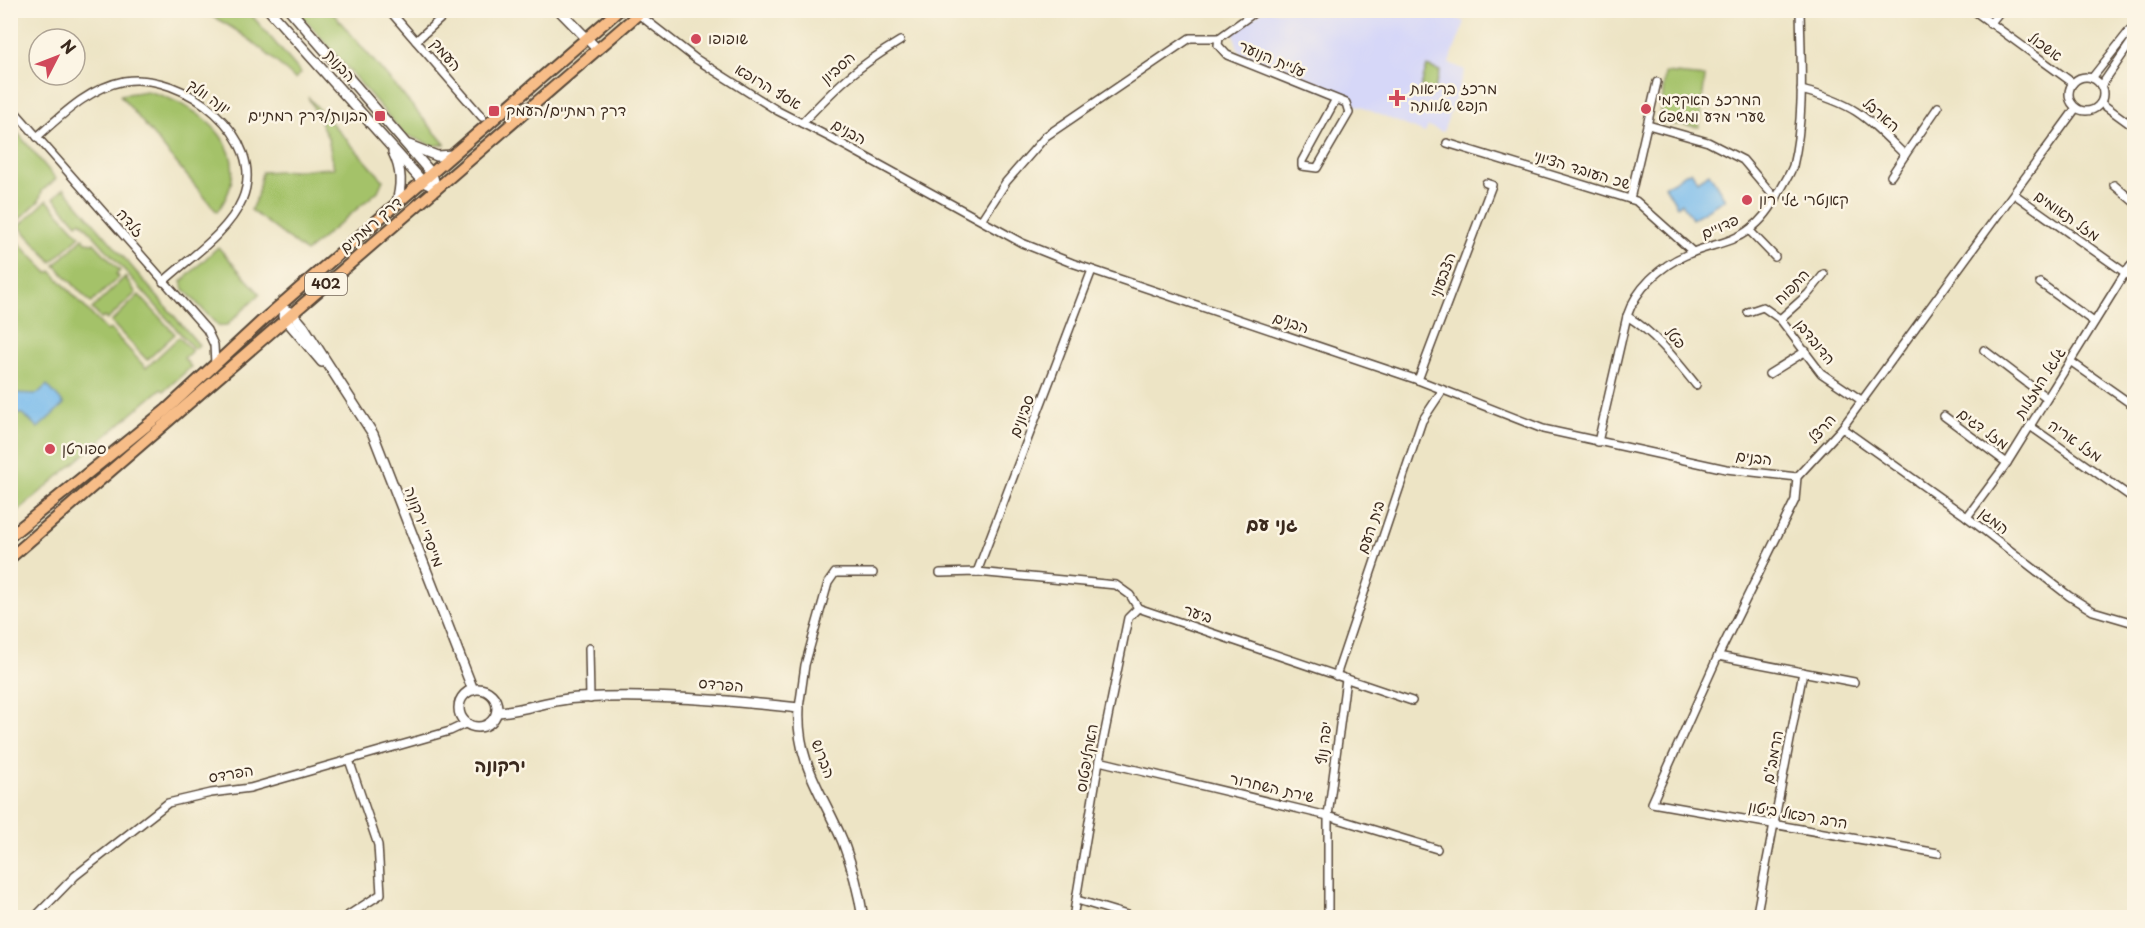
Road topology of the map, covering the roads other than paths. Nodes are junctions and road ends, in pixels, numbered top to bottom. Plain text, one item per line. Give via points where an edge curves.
1 (269, 10) edge
2 (290, 10) edge
3 (389, 10) edge
4 (450, 10) edge
5 (559, 10) edge
6 (619, 10) edge
7 (1258, 10) edge
8 (1800, 10) edge
9 (1973, 10) edge
10 (2001, 10) edge
11 (637, 12) edge
12 (1990, 24) junction
13 (2134, 25) edge
14 (586, 38) junction
15 (1219, 38) junction
16 (2134, 38) edge
17 (416, 41) junction
18 (900, 41) dead end
19 (597, 49) junction
20 (2092, 78) junction
21 (1657, 82) dead end
22 (2073, 83) junction
23 (2102, 86) junction
24 (1802, 90) junction
25 (1336, 99) junction
26 (2101, 104) junction
27 (10, 106) edge
28 (1938, 107) dead end
29 (2076, 108) junction
30 (482, 117) dead end
31 (802, 123) junction
32 (1648, 125) junction
33 (2134, 127) edge
34 (37, 137) junction
35 (403, 141) junction
36 (388, 142) junction
37 (1447, 142) dead end
38 (455, 155) junction
39 (1905, 155) junction
40 (1892, 176) dead end
41 (427, 178) junction
42 (1486, 183) dead end
43 (2114, 185) dead end
44 (436, 188) junction
45 (2014, 194) junction
46 (1630, 199) junction
47 (1776, 199) junction
48 (2134, 202) edge
49 (396, 205) junction
50 (982, 219) junction
51 (1749, 230) junction
52 (1693, 252) junction
53 (1775, 257) dead end
54 (2134, 262) edge
55 (1092, 270) junction
56 (2125, 273) junction
57 (1824, 274) dead end
58 (2134, 279) edge
59 (164, 282) junction
60 (2040, 283) dead end
61 (278, 307) junction
62 (1748, 312) dead end
63 (288, 316) junction
64 (1628, 316) junction
65 (1780, 320) junction
66 (2094, 321) junction
67 (1984, 350) dead end
68 (1806, 351) junction
69 (2070, 361) junction
70 (215, 365) junction
71 (1768, 374) dead end
72 (1418, 380) junction
73 (1696, 385) dead end
74 (1442, 391) junction
75 (2047, 398) junction
76 (1861, 400) junction
77 (2134, 406) edge
78 (1944, 416) dead end
79 (2030, 426) junction
80 (1842, 428) junction
81 (1598, 442) junction
82 (2007, 463) junction
83 (1797, 477) junction
84 (2134, 499) edge
85 (1967, 517) junction
86 (10, 536) edge
87 (10, 558) edge
88 (978, 572) junction
89 (873, 573) dead end
90 (939, 573) dead end
91 (1138, 608) junction
92 (2134, 623) edge
93 (589, 648) dead end
94 (1718, 656) junction
95 (1803, 672) junction
96 (1336, 676) junction
97 (1346, 679) junction
98 (1854, 682) dead end
99 (473, 690) junction
100 (590, 699) junction
101 (1412, 701) dead end
102 (800, 708) junction
103 (497, 712) junction
104 (467, 723) junction
105 (349, 760) junction
106 (1099, 761) junction
107 (1328, 816) junction
108 (1774, 824) junction
109 (1437, 849) dead end
110 (1938, 853) dead end
111 (1077, 900) junction
112 (34, 918) edge
113 (344, 918) edge
114 (863, 918) edge
115 (1074, 918) edge
116 (1137, 918) edge
117 (1328, 918) edge
118 (1756, 918) edge

1 - 36 street, הבנות
2 - 35 street, הבנות
3 - 17 street, העמק
4 - 17 street
5 - 14 street
6 - 14 main road, דרך רמתיים / 402
7 - 15 street, עליית הנוער
8 - 24 street, פדויים
9 - 12 street, אשכול
10 - 12 street
11 - 19 main road, דרך רמתיים / 402
11 - 31 street, אסף הרופא via 696,59
12 - 22 street, אשכול
13 - 20 street
14 - 19 street
14 - 38 main road, דרך רמתיים / 402
15 - 25 street, עליית הנוער via 1218,45 1227,55
15 - 50 street via 1190,38 1046,136 1006,182
16 - 23 street
17 - 30 street, העמק
18 - 31 street, הסביון via 863,63
19 - 44 main road, דרך רמתיים / 402
20 - 22 street via 2080,78
20 - 23 street
21 - 32 street
22 - 29 street via 2069,94
23 - 26 street
24 - 39 street, הארבל via 1834,98 1861,112
24 - 47 street, פדויים via 1792,167
25 - 25 street via 1302,161 1302,166 1317,168 1349,113 1346,103
26 - 29 street via 2088,111
26 - 33 street
27 - 34 street, זלדה
28 - 39 street, הארבל
29 - 45 street, הרצל
31 - 50 street, הבנים
32 - 46 street
32 - 47 street via 1708,142 1743,160
34 - 59 street, זלדה
34 - 59 street, יונה וולך via 91,94 128,81 170,87 207,108 230,129 246,165 243,199 225,226
35 - 38 street, הבנות via 432,155
35 - 41 street, הבנות
36 - 41 street, הבנות
36 - 49 street, הבנות via 400,169
37 - 46 street, שכ העובד הציוני
38 - 41 main road, דרך רמתיים / 402
39 - 40 street, הארבל
41 - 44 street, הבנות
41 - 49 main road, דרך רמתיים / 402
42 - 72 street, הצבעוני via 1492,185
43 - 48 street
44 - 63 main road, דרך רמתיים / 402
45 - 56 street, מזל תאומים
45 - 76 street, הרצל
46 - 52 street, שכ העובד הציוני
47 - 51 street, פדויים
49 - 61 main road, דרך רמתיים / 402
50 - 55 street, הבנים via 1022,243
51 - 52 street, פדויים via 1716,247
51 - 53 street
52 - 64 street, פדויים via 1654,276 1632,304
54 - 56 street, גלגל המזלות
55 - 72 street, הבנים
55 - 88 street, סביונים
56 - 58 street, מזל תאומים
56 - 66 street, גלגל המזלות
57 - 65 street, התפוח
59 - 70 street, זלדה via 207,330 214,345
60 - 66 street
61 - 63 street, מייסדי ירקונה
61 - 70 main road, דרך רמתיים / 402
62 - 65 street, הדובדבן via 1763,307
63 - 87 main road, דרך רמתיים / 402
63 - 99 street, מייסדי ירקונה via 338,380 373,434
64 - 73 street, פטל via 1665,345
64 - 81 street, פדויים
65 - 68 street, הדובדבן
66 - 69 street, גלגל המזלות
67 - 75 street
68 - 71 street
68 - 76 street, הדובדבן via 1821,373
69 - 75 street, גלגל המזלות
69 - 77 street
70 - 86 main road, דרך רמתיים / 402 via 166,410
72 - 74 street, הבנים
74 - 81 street, הבנים via 1543,429
74 - 96 street, בית העם via 1422,421
75 - 79 street, גלגל המזלות
76 - 80 street, הרצל
78 - 82 street, מזל דגים
79 - 82 street, גלגל המזלות
79 - 84 street, מזל אריה
80 - 83 street, הרצל
80 - 85 street, המגן
81 - 83 street, הבנים via 1726,469
82 - 85 street, גלגל המזלות
83 - 94 street via 1795,500
85 - 92 street, המגן via 2069,596 2093,611
88 - 90 street, ביער
88 - 91 street, ביער via 1116,585 1130,595
89 - 102 street, הברוש via 835,573 828,584 805,665
91 - 96 street, ביער
91 - 106 street, האקליפטוס via 1128,618
93 - 100 street
94 - 95 street
94 - 108 street, הרב רפאל ביטון via 1652,803
95 - 98 street
95 - 108 street, הרמב"ם
96 - 97 street, ביער
97 - 101 street, ביער
97 - 107 street, יפה נוף
99 - 103 street via 482,689 492,695
99 - 104 street via 460,703 461,715
100 - 102 street, הפרדס via 656,696
100 - 103 street, הפרדס
102 - 114 street, הברוש via 798,733 803,755 843,843
103 - 104 street via 487,724
104 - 105 street, הפרדס
105 - 112 street, הפרדס via 250,788 168,803 75,876
105 - 113 street via 378,845 381,894
106 - 107 street, שירת השחרור
106 - 111 street, האקליפטוס
107 - 109 street, שירת השחרור
107 - 117 street, יפה נוף
108 - 110 street, הרב רפאל ביטון
108 - 118 street, הרמב"ם
111 - 115 street, האקליפטוס
111 - 116 street

